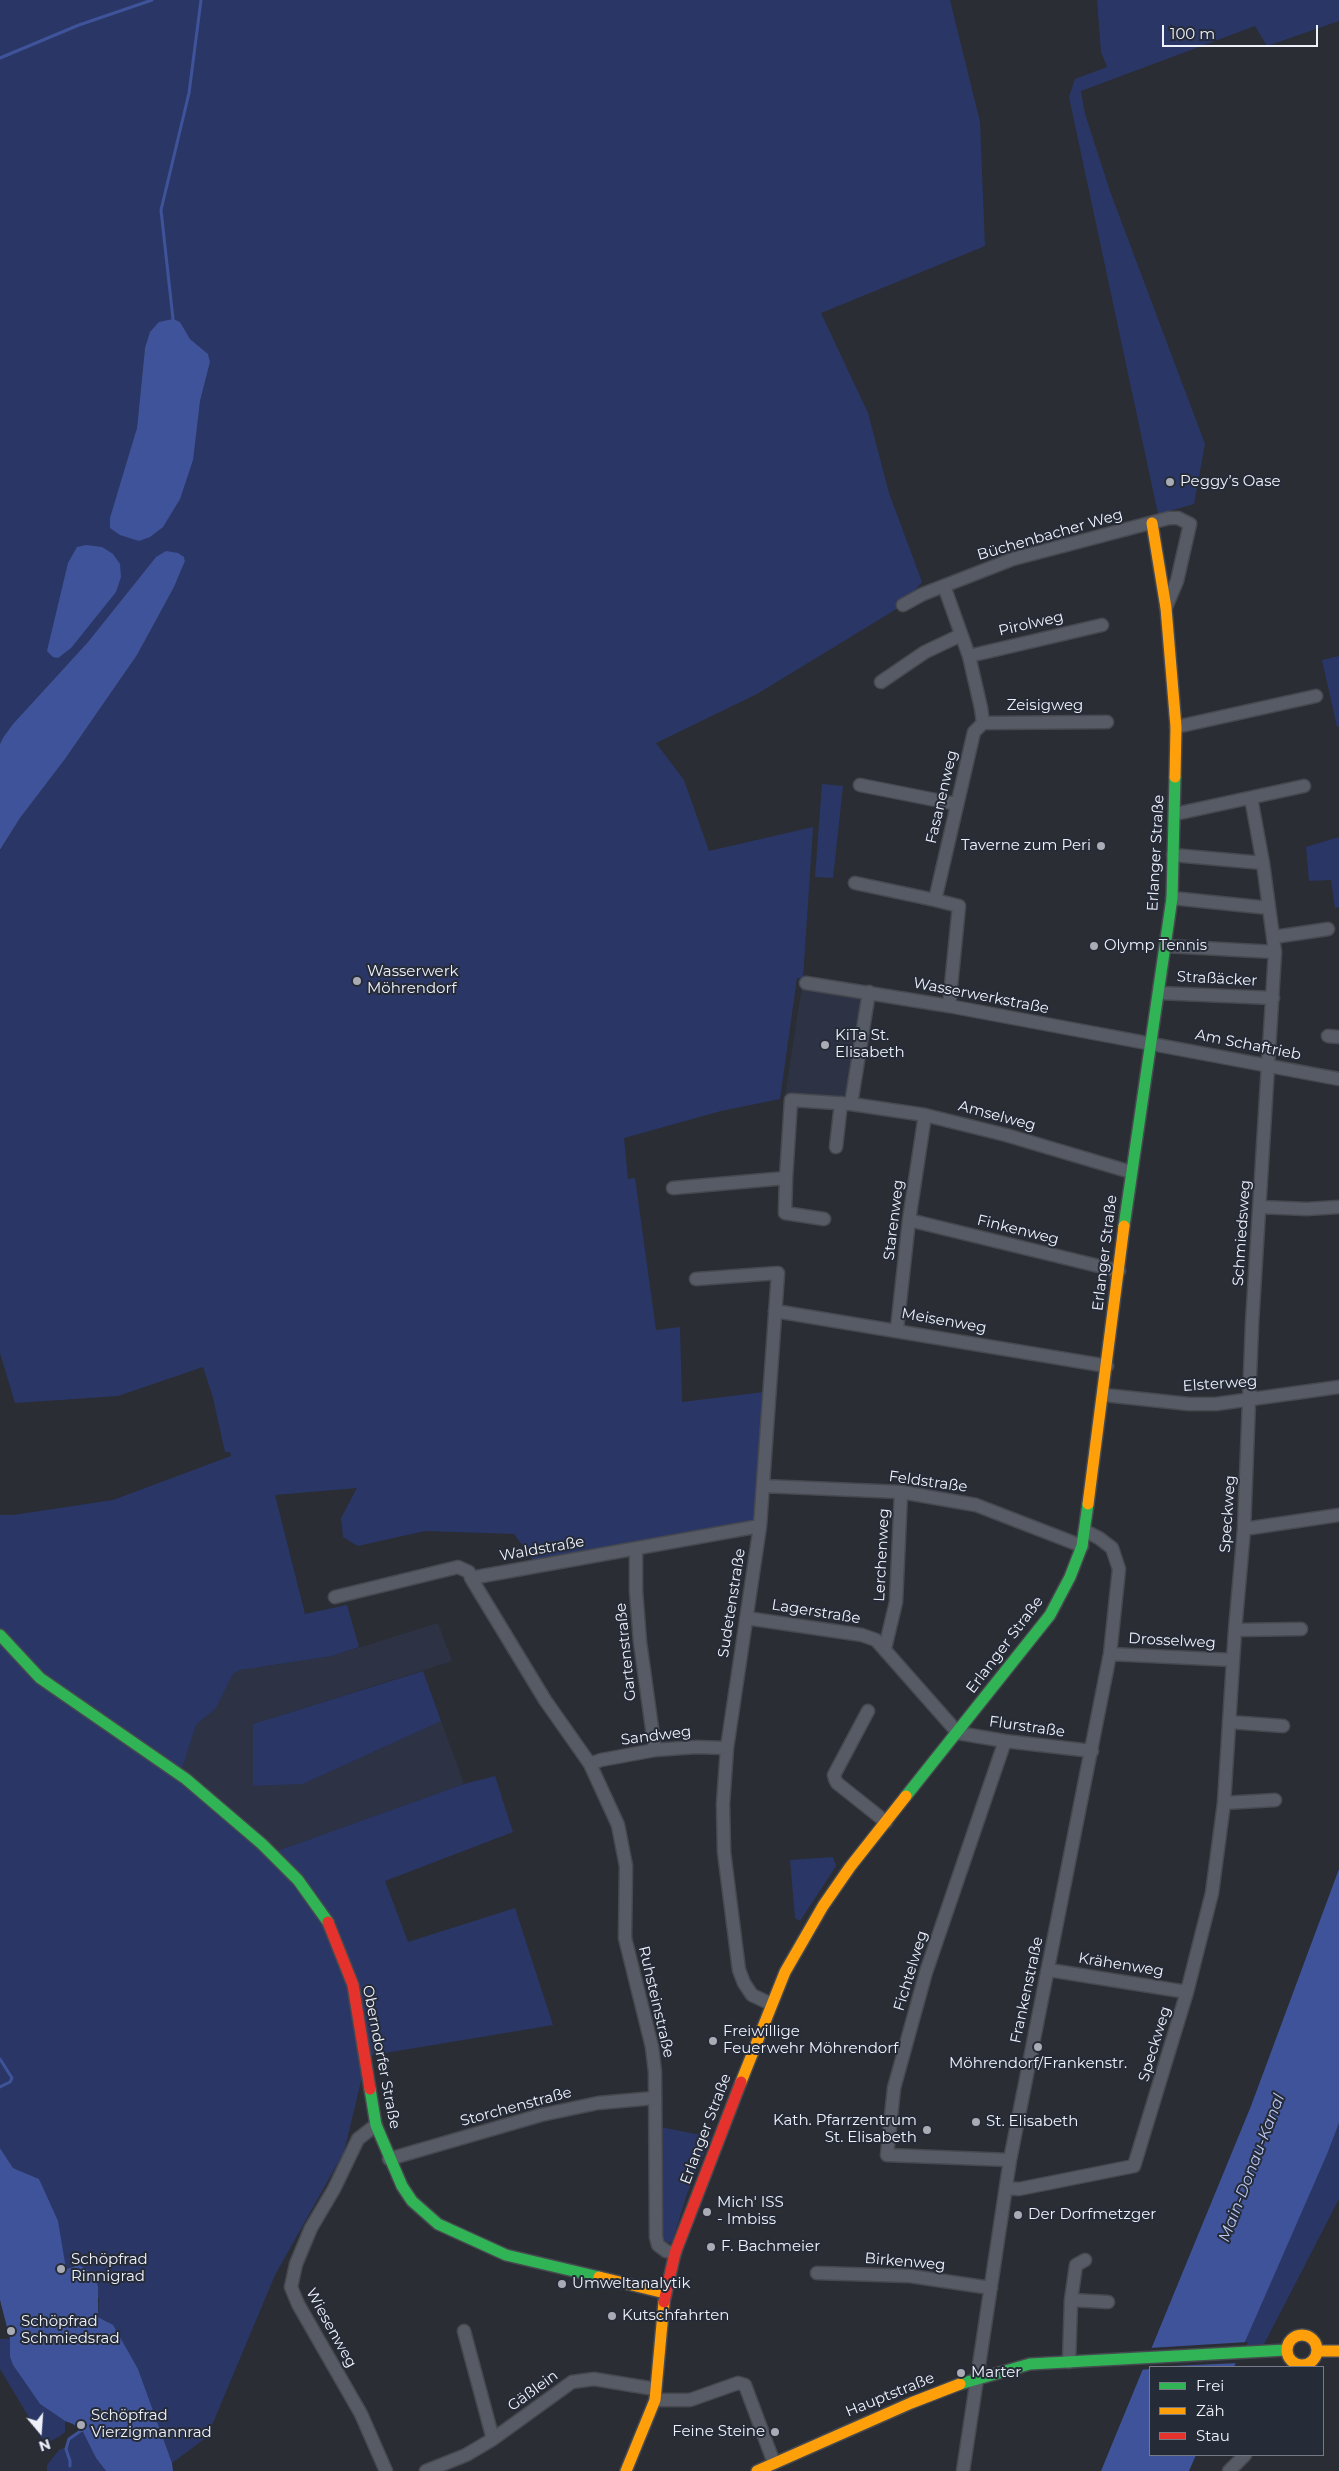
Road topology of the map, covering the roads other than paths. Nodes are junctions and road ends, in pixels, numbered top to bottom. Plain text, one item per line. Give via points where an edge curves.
1 (1152, 523) junction
2 (944, 586) junction
3 (903, 605) dead end
4 (1166, 608) junction
5 (1102, 625) dead end
6 (961, 635) junction
7 (968, 656) junction
8 (881, 682) dead end
9 (1316, 696) dead end
10 (1107, 722) dead end
11 (983, 723) junction
12 (1176, 727) junction
13 (860, 785) dead end
14 (1304, 786) dead end
15 (1251, 798) junction
16 (956, 804) junction
17 (1175, 814) junction
18 (1174, 855) junction
19 (1263, 863) junction
20 (856, 883) dead end
21 (1172, 898) junction
22 (936, 900) junction
23 (1269, 908) junction
24 (1328, 929) dead end
25 (1274, 937) junction
26 (1166, 946) junction
27 (1275, 952) junction
28 (806, 983) dead end
29 (869, 992) junction
30 (1159, 993) junction
31 (1273, 998) junction
32 (949, 1006) junction
33 (1150, 1042) junction
34 (1269, 1067) junction
35 (1339, 1079) edge
36 (846, 1103) junction
37 (925, 1115) junction
38 (836, 1147) dead end
39 (1132, 1172) junction
40 (786, 1178) junction
41 (672, 1188) dead end
42 (1260, 1206) junction
43 (1339, 1207) edge
44 (824, 1219) dead end
45 (909, 1220) junction
46 (1119, 1271) junction
47 (696, 1279) dead end
48 (775, 1310) junction
49 (897, 1330) junction
50 (1107, 1366) junction
51 (1339, 1387) edge
52 (1104, 1395) junction
53 (1250, 1400) junction
54 (763, 1486) junction
55 (901, 1492) junction
56 (1339, 1515) edge
57 (760, 1526) junction
58 (1244, 1529) junction
59 (1085, 1531) junction
60 (1082, 1546) junction
61 (636, 1550) junction
62 (471, 1578) junction
63 (335, 1597) dead end
64 (746, 1618) junction
65 (1301, 1629) dead end
66 (1235, 1630) junction
67 (0, 1635) edge
68 (885, 1648) junction
69 (1110, 1654) junction
70 (1233, 1660) junction
71 (868, 1711) dead end
72 (1229, 1722) junction
73 (1283, 1726) dead end
74 (958, 1733) junction
75 (1005, 1741) junction
76 (727, 1748) junction
77 (655, 1750) junction
78 (1092, 1752) junction
79 (590, 1764) junction
80 (1275, 1800) dead end
81 (1224, 1802) junction
82 (886, 1822) junction
83 (1049, 1970) junction
84 (1187, 1992) junction
85 (771, 2004) junction
86 (654, 2098) junction
87 (376, 2125) junction
88 (389, 2159) junction
89 (1010, 2160) junction
90 (1006, 2188) junction
91 (675, 2253) junction
92 (1085, 2260) dead end
93 (817, 2273) dead end
94 (991, 2288) junction
95 (665, 2293) junction
96 (1071, 2300) junction
97 (1108, 2302) dead end
98 (464, 2331) dead end
99 (1286, 2350) junction
100 (1317, 2351) junction
101 (1339, 2351) edge
102 (1069, 2362) junction
103 (1298, 2366) edge
104 (977, 2378) junction
105 (655, 2395) junction
106 (493, 2439) junction
107 (1244, 2456) edge
108 (774, 2463) junction
109 (386, 2471) edge
110 (426, 2471) edge
111 (626, 2471) edge
112 (757, 2471) edge
113 (963, 2471) edge
114 (1229, 2471) edge

1 - 2 street, Büchenbacher Weg via 1013,559
1 - 4 street, Erlanger Straße
1 - 4 street, Erlanger Straße via 1178,518 1190,524 1177,581
2 - 3 street, Büchenbacher Weg
2 - 6 street
4 - 12 street, Erlanger Straße
5 - 7 street, Pirolweg
6 - 7 street
6 - 8 street via 925,652
7 - 11 street
9 - 12 street
10 - 11 street, Zeisigweg
11 - 16 street, Fasanenweg via 974,732
12 - 17 street, Erlanger Straße
13 - 16 street
14 - 15 street
15 - 17 street
15 - 19 street, Straßäcker
16 - 22 street, Fasanenweg
17 - 18 street, Erlanger Straße
18 - 19 street
18 - 21 street, Erlanger Straße
19 - 23 street, Straßäcker
20 - 22 street
21 - 23 street
21 - 26 street, Erlanger Straße
22 - 32 street via 959,906
23 - 25 street, Straßäcker
24 - 25 street
25 - 27 street, Straßäcker
26 - 27 street, Straßäcker
26 - 30 street, Erlanger Straße
27 - 31 street, Straßäcker
28 - 29 street, Wasserwerkstraße
29 - 32 street, Wasserwerkstraße
29 - 36 street
30 - 31 street, Straßäcker
30 - 33 street, Erlanger Straße
31 - 34 street, Straßäcker
32 - 33 street, Wasserwerkstraße
33 - 34 street, Am Schaftrieb
33 - 39 street, Erlanger Straße
34 - 35 street, Am Schaftrieb
34 - 42 street, Schmiedsweg
36 - 37 street, Amselweg
36 - 38 street
36 - 40 street, Amselweg via 791,1100
37 - 39 street, Amselweg via 1006,1134
37 - 45 street, Starenweg
39 - 46 street, Erlanger Straße
40 - 41 street
40 - 44 street, Amselweg via 784,1213
42 - 43 street
42 - 53 street, Schmiedsweg
45 - 46 street, Finkenweg
45 - 49 street, Starenweg
46 - 50 street, Erlanger Straße
47 - 48 street, Sudetenstraße via 778,1273
48 - 49 street, Meisenweg
48 - 54 street, Sudetenstraße
49 - 50 street, Meisenweg
50 - 52 street, Erlanger Straße
51 - 53 street, Elsterweg
52 - 53 street, Elsterweg via 1188,1404
52 - 59 street, Erlanger Straße
53 - 58 street, Speckweg
54 - 55 street, Feldstraße
54 - 57 street, Sudetenstraße
55 - 60 street, Feldstraße via 976,1505
55 - 68 street, Lerchenweg via 896,1602
56 - 58 street
57 - 61 street, Waldstraße
57 - 64 street, Sudetenstraße
58 - 66 street, Speckweg
59 - 60 street, Erlanger Straße
59 - 69 street, Frankenstraße via 1112,1548 1119,1569
60 - 74 street, Erlanger Straße via 1070,1578 1050,1615
61 - 62 street, Waldstraße
61 - 77 street, Gartenstraße via 640,1642
62 - 63 street via 469,1572 458,1567
62 - 79 street, Ruhsteinstraße via 545,1700
64 - 68 street, Lagerstraße via 862,1635 876,1640
64 - 76 street, Sudetenstraße
65 - 66 street
66 - 70 street, Speckweg
67 - 87 street, Oberndorfer Straße via 40,1678 186,1779 262,1844 298,1880 330,1926 355,1993
68 - 74 street, Lagerstraße
69 - 70 street, Drosselweg
69 - 78 street, Frankenstraße
70 - 72 street, Speckweg
71 - 82 street via 834,1779
72 - 73 street
72 - 81 street, Speckweg
74 - 75 street, Flurstraße
74 - 82 street, Erlanger Straße
75 - 78 street, Flurstraße
75 - 89 street, Fichtelweg via 926,1972 894,2088 887,2155
76 - 77 street, Sandweg
76 - 85 street, Sudetenstraße via 724,1852 740,1970 752,1995
77 - 79 street, Sandweg
78 - 83 street, Frankenstraße
79 - 86 street, Ruhsteinstraße via 618,1825 623,1845 626,1866 625,1938 652,2047
80 - 81 street
81 - 84 street, Speckweg via 1212,1893
82 - 85 street, Erlanger Straße via 823,1906 785,1972
83 - 84 street, Krähenweg
83 - 89 street, Frankenstraße
84 - 90 street, Speckweg via 1134,2166 1019,2189
85 - 91 street, Erlanger Straße
86 - 88 street, Storchenstraße via 598,2103 540,2115
86 - 91 street, Ruhsteinstraße via 656,2237 658,2245
87 - 88 street, Oberndorfer Straße
87 - 109 street, Wiesenweg via 358,2139 311,2228 296,2264 291,2287 360,2414
88 - 95 street, Oberndorfer Straße via 412,2201 438,2224 506,2255
89 - 90 street, Frankenstraße
90 - 94 street, Frankenstraße
91 - 95 street, Erlanger Straße
92 - 96 street via 1076,2265
93 - 94 street, Birkenweg via 910,2276
94 - 104 street, Frankenstraße
95 - 105 street, Erlanger Straße
96 - 97 street
96 - 102 street
98 - 106 street, Gäßlein
99 - 100 street via 1293,2337 1304,2335 1315,2341
99 - 102 street, Hauptstraße
99 - 103 street
100 - 101 street
100 - 103 street via 1310,2363
102 - 104 street, Hauptstraße via 1030,2364
104 - 108 street, Hauptstraße
104 - 113 street, Frankenstraße
105 - 106 street, Gäßlein via 594,2379 572,2382
105 - 108 street, Gäßlein via 690,2400 738,2383 745,2385
105 - 111 street, Erlanger Straße
106 - 110 street, Gäßlein via 466,2455
107 - 114 street
108 - 112 street, Hauptstraße

